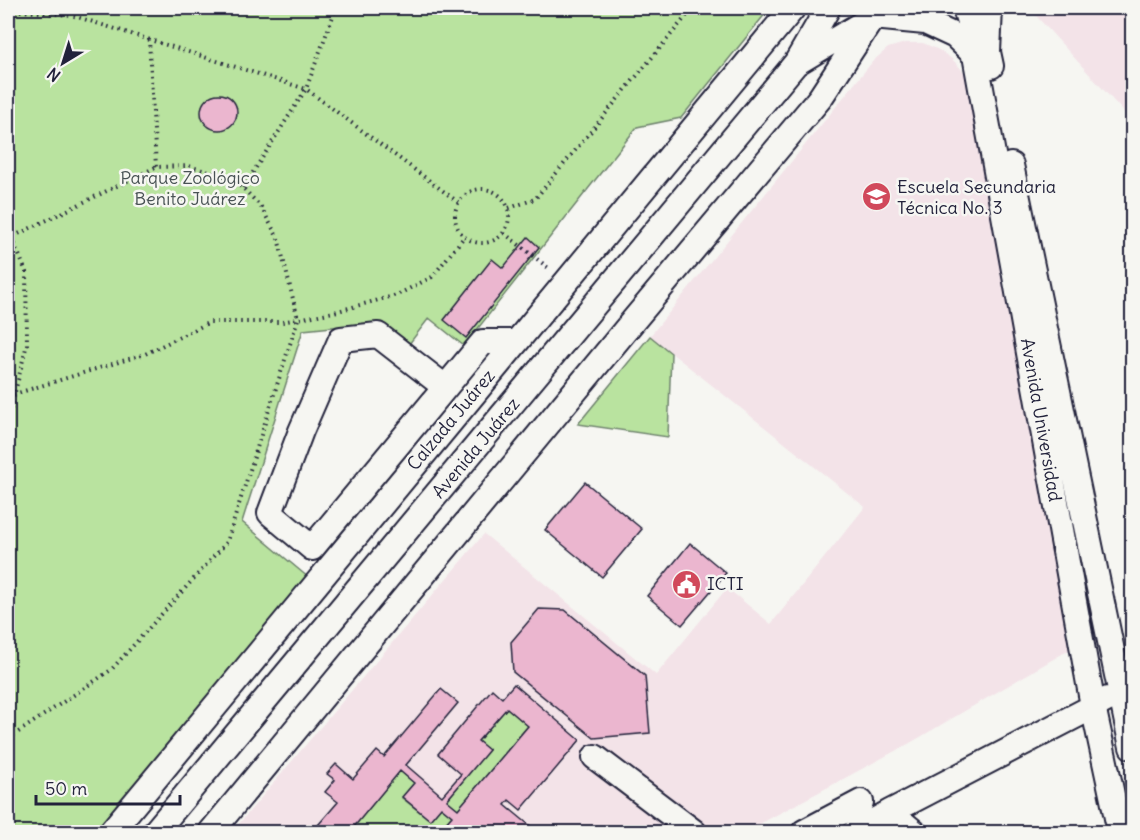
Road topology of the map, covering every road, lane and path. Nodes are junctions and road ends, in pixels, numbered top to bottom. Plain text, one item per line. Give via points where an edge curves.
1 (336, 8) edge
2 (693, 8) edge
3 (793, 8) edge
4 (828, 8) edge
5 (965, 8) edge
6 (990, 8) edge
7 (8, 10) edge
8 (880, 12) edge
9 (149, 39) junction
10 (981, 53) junction
11 (796, 63) junction
12 (306, 89) junction
13 (156, 167) junction
14 (243, 188) junction
15 (458, 202) junction
16 (509, 208) junction
17 (8, 227) edge
18 (504, 233) junction
19 (464, 237) junction
20 (9, 238) edge
21 (566, 281) junction
22 (298, 319) junction
23 (515, 342) junction
24 (445, 387) junction
25 (14, 394) junction
26 (8, 396) edge
27 (8, 417) edge
28 (261, 651) junction
29 (1127, 688) edge
30 (272, 692) junction
31 (1093, 706) junction
32 (8, 739) edge
33 (1132, 747) edge
34 (595, 757) dead end
35 (861, 802) dead end
36 (890, 812) junction
37 (111, 832) edge
38 (155, 832) edge
39 (211, 832) edge
40 (694, 832) edge
41 (804, 832) edge
42 (855, 832) edge
43 (914, 832) edge
44 (1120, 832) edge

1 - 12 path
2 - 16 path via 535,199
3 - 21 street, Calzada Juárez
4 - 11 street, Avenida Juárez
5 - 10 street, Avenida Universidad
6 - 10 street, Avenida Universidad
7 - 9 path via 71,15
8 - 10 street via 925,22
8 - 11 street, Avenida Juárez
8 - 39 street via 820,99
9 - 12 path
9 - 13 path
10 - 29 street, Avenida Universidad
10 - 31 street, Avenida Universidad
11 - 30 street, Avenida Juárez
12 - 14 path
12 - 15 path
13 - 14 path via 189,166 222,176
13 - 20 path
14 - 22 path via 261,207 278,238
15 - 16 path via 471,190 490,189
15 - 19 path via 455,221
16 - 18 path
17 - 20 path
18 - 19 path via 489,243
18 - 21 path
19 - 22 path via 432,277 397,295
20 - 25 path via 26,272 27,344
21 - 23 street, Calzada Juárez
22 - 25 path via 210,322 145,354
22 - 32 path via 226,542 111,670
23 - 24 street via 483,342
23 - 28 street, Calzada Juárez
24 - 24 street via 312,548 270,513 341,339 378,335
25 - 26 path
25 - 27 path
28 - 30 street
28 - 37 street, Calzada Juárez
29 - 31 street
29 - 33 street, Avenida Universidad
30 - 38 street, Avenida Juárez
31 - 36 street
31 - 44 street, Avenida Universidad
34 - 40 street
35 - 41 street
36 - 42 street
36 - 43 street

